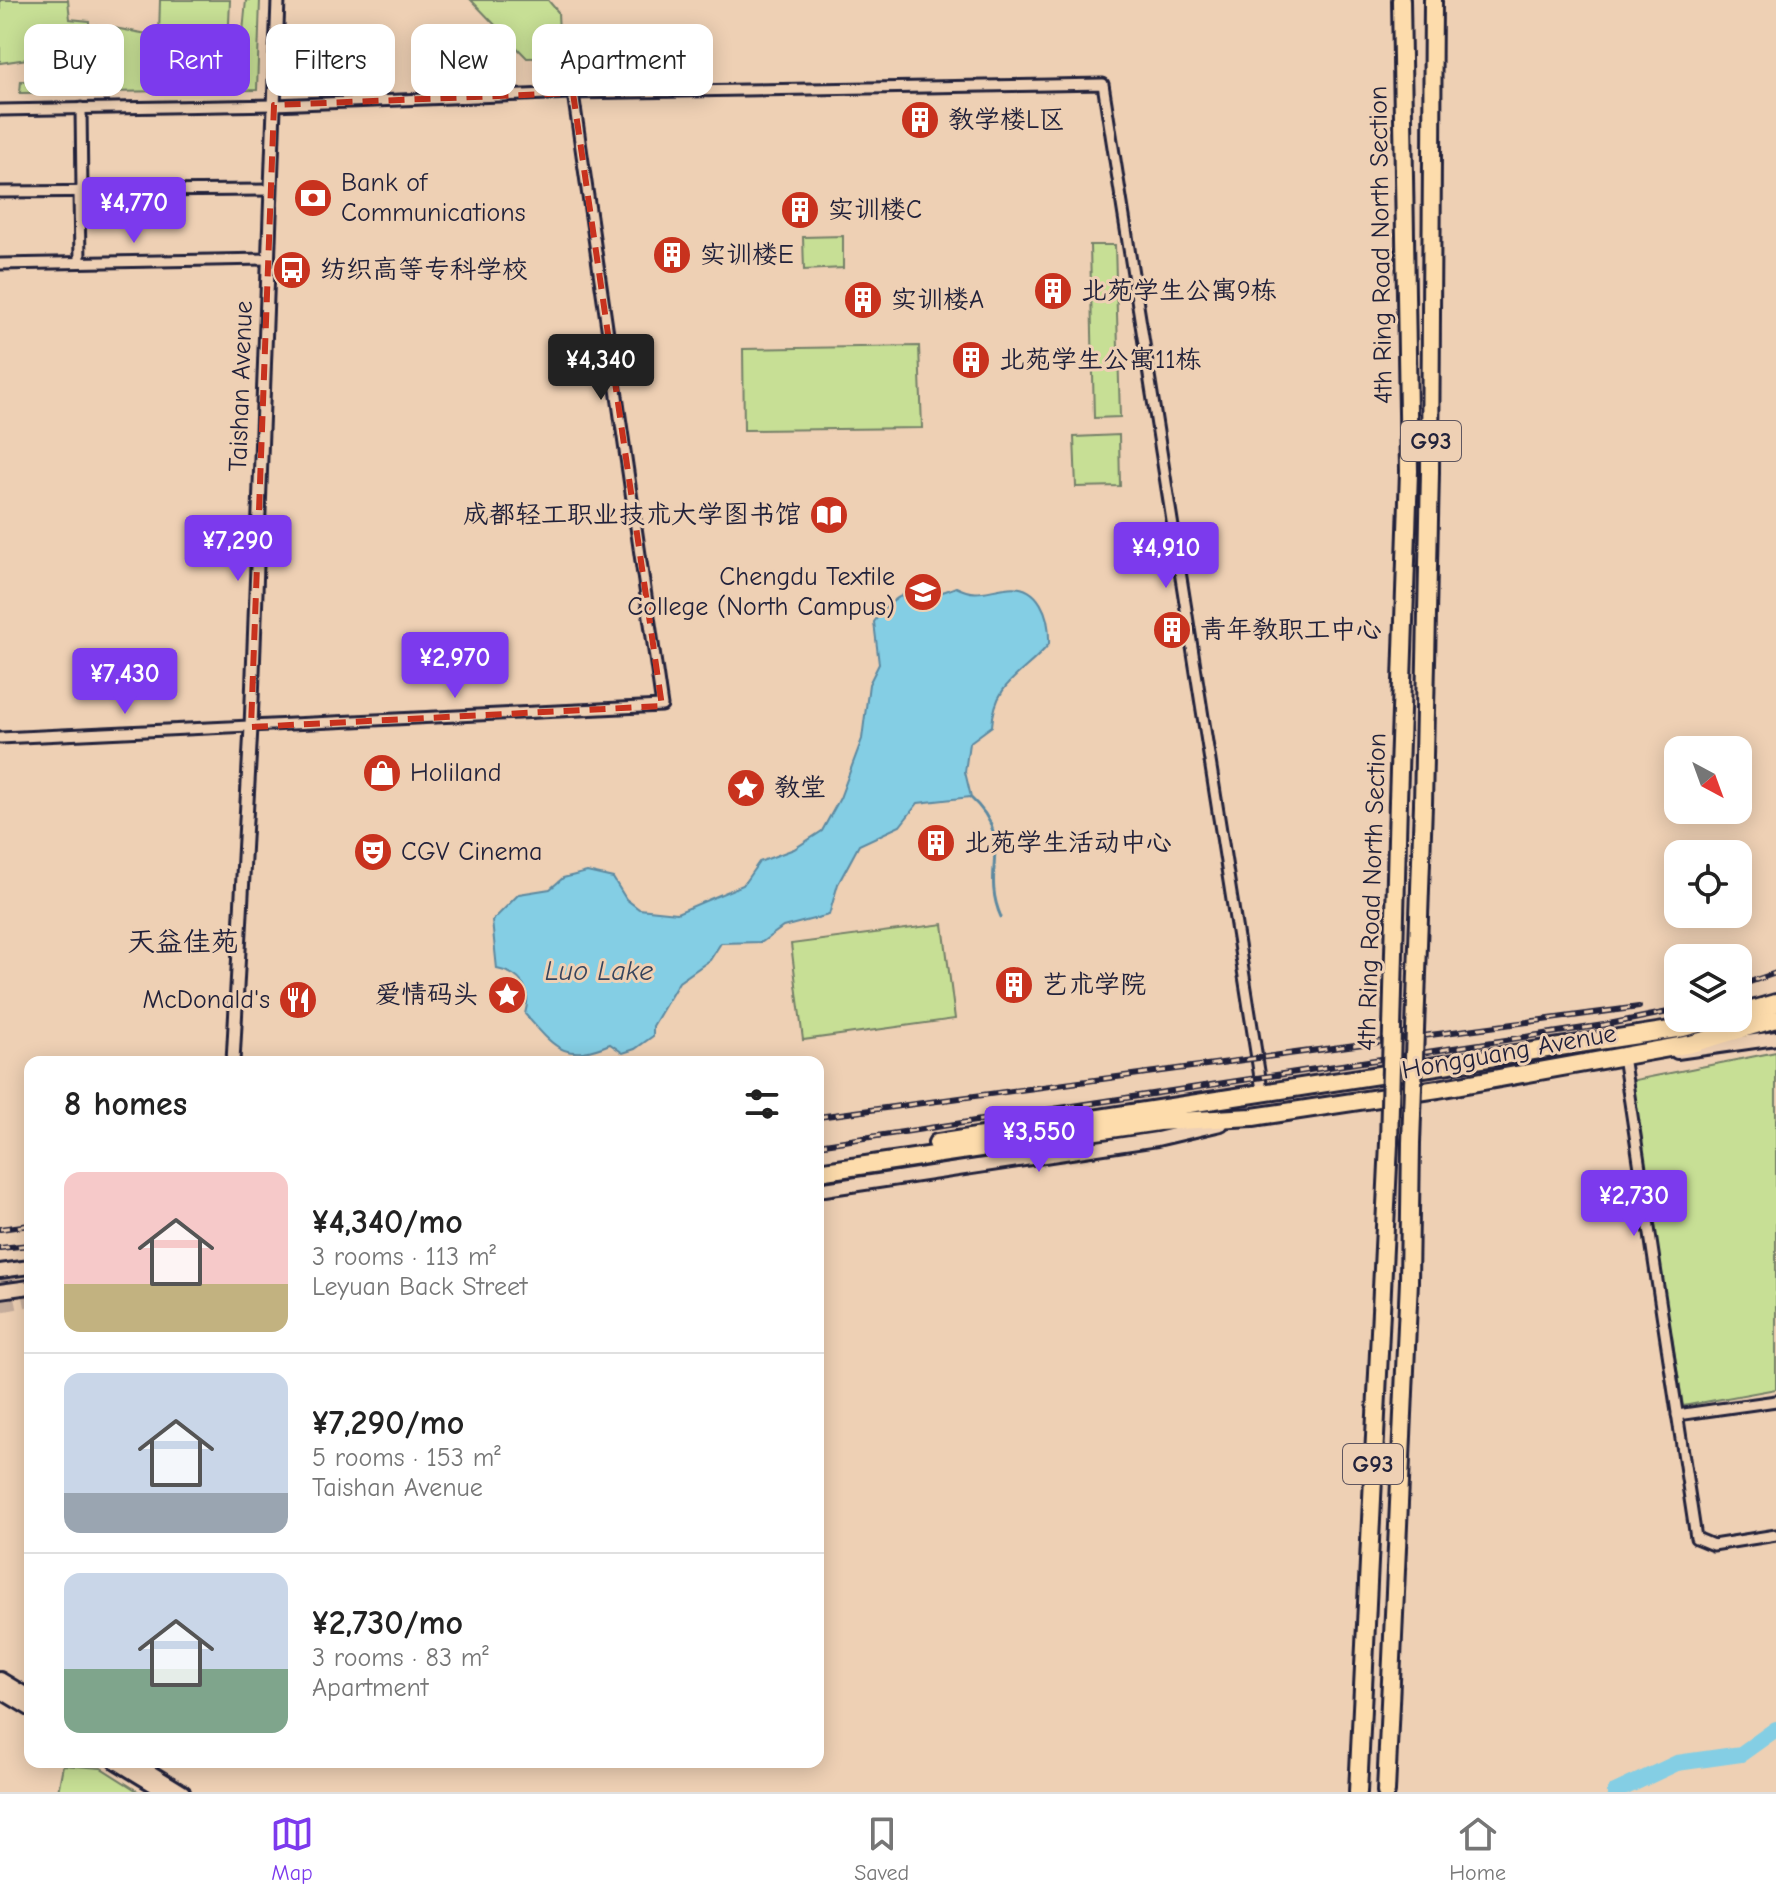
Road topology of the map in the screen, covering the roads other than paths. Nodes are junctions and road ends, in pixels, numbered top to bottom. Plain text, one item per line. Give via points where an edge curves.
1 (278, 0) edge
2 (1401, 0) edge
3 (1433, 0) edge
4 (713, 91) edge
5 (532, 95) edge
6 (573, 96) edge
7 (274, 105) junction
8 (81, 108) junction
9 (0, 110) edge
10 (270, 190) junction
11 (80, 191) junction
12 (0, 192) edge
13 (268, 259) junction
14 (80, 262) junction
15 (0, 264) edge
16 (251, 727) junction
17 (0, 738) edge
18 (1776, 1003) edge
19 (1752, 1010) edge
20 (1776, 1019) edge
21 (1664, 1031) edge
22 (1776, 1038) edge
23 (1628, 1055) junction
24 (233, 1056) edge
25 (1262, 1090) junction
26 (1253, 1117) junction
27 (824, 1161) edge
28 (824, 1171) edge
29 (824, 1189) edge
30 (24, 1268) edge
31 (0, 1271) edge
32 (24, 1288) edge
33 (0, 1291) edge
34 (1776, 1401) edge
35 (1677, 1415) junction
36 (1776, 1535) edge
37 (0, 1679) edge
38 (0, 1691) edge
39 (24, 1693) edge
40 (24, 1705) edge
41 (126, 1768) edge
42 (144, 1768) edge
43 (1358, 1788) edge
44 (165, 1792) edge
45 (183, 1792) edge
46 (1386, 1792) edge

1 - 7 street, Taishan Avenue
2 - 43 highway, 4th Ring Road North Section / G93, bridge via 1409,471 1389,1143
3 - 46 highway, 4th Ring Road North Section / G93, bridge via 1423,804
4 - 25 street via 1103,84
5 - 7 street
6 - 16 street via 662,706
7 - 8 street
7 - 10 street, Taishan Avenue
8 - 9 street
8 - 11 street
10 - 11 street
10 - 13 street, Taishan Avenue
11 - 12 street
11 - 14 street
13 - 14 street
13 - 16 street, Taishan Avenue
14 - 15 street
16 - 17 street
16 - 24 street, Taishan Avenue
18 - 19 highway
20 - 23 highway, Hongguang Avenue via 1691,1044
21 - 25 highway, Hongguang Avenue
22 - 23 main road via 1704,1051
23 - 26 highway, Hongguang Avenue
23 - 35 street
25 - 27 highway, Hongguang Avenue
26 - 28 highway, Hongguang Avenue via 1158,1122
26 - 29 main road via 1157,1139
30 - 31 main road
32 - 33 main road
34 - 35 street
35 - 36 street via 1696,1538 1713,1545
37 - 39 main road
38 - 40 main road
41 - 44 main road
42 - 45 main road

